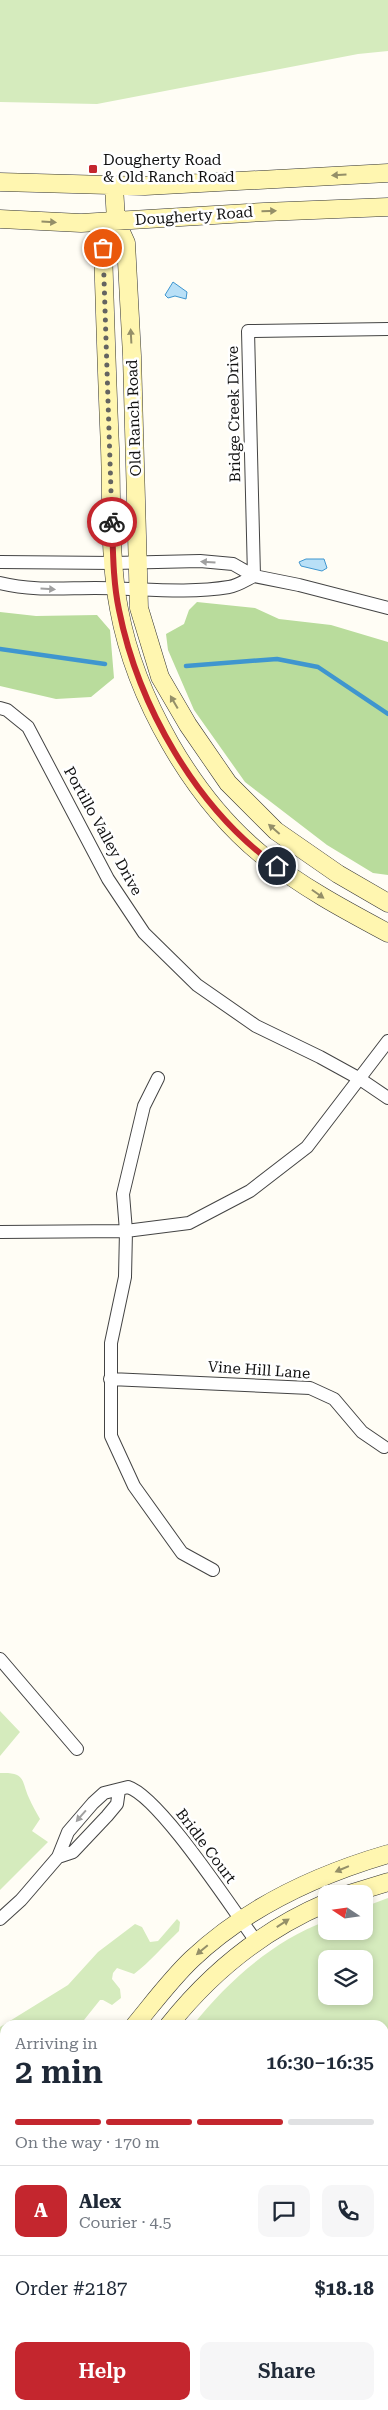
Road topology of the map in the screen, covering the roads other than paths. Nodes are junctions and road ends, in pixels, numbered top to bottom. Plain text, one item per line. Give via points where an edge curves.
1 (388, 173) edge
2 (0, 182) edge
3 (114, 186) junction
4 (388, 207) edge
5 (0, 219) edge
6 (116, 222) junction
7 (388, 329) edge
8 (0, 562) edge
9 (114, 563) junction
10 (137, 563) junction
11 (254, 576) junction
12 (0, 582) edge
13 (138, 589) junction
14 (117, 590) junction
15 (388, 608) edge
16 (0, 708) edge
17 (388, 904) edge
18 (388, 933) edge
19 (388, 1041) edge
20 (158, 1078) dead end
21 (360, 1079) junction
22 (388, 1098) edge
23 (126, 1231) junction
24 (0, 1232) edge
25 (110, 1379) junction
26 (384, 1447) dead end
27 (213, 1570) dead end
28 (0, 1659) edge
29 (77, 1749) dead end
30 (119, 1790) junction
31 (388, 1854) edge
32 (58, 1857) junction
33 (388, 1882) edge
34 (373, 1887) edge
35 (318, 1906) edge
36 (0, 1919) edge
37 (241, 1921) junction
38 (256, 1941) junction
39 (139, 2020) edge
40 (174, 2020) edge

1 -> 3 street
2 - 3 street
3 - 6 street, Old Ranch Road
6 -> 4 street, Dougherty Road
5 -> 6 street, Dougherty Road
6 - 9 street, Old Ranch Road via 103,248
10 -> 6 street, Old Ranch Road via 126,243
7 - 11 street, Bridge Creek Drive via 248,331
8 - 9 street
9 - 10 street
9 - 14 street, Old Ranch Road
11 -> 10 street via 233,564 200,561
10 - 13 street, Old Ranch Road
11 - 13 street via 231,587
11 - 15 street
12 -> 14 street via 21,588
13 - 14 street
17 -> 13 street, Old Ranch Road via 276,831 228,783 160,677 139,608
14 -> 18 street, Old Ranch Road via 118,609 139,681 164,734 209,801 261,854 325,899
16 - 21 street, Portillo Valley Drive via 28,727 108,880 144,933 198,985 256,1026
19 - 21 street
20 - 23 street via 144,1106 123,1194
21 - 22 street, Portillo Valley Drive
21 - 23 street via 307,1147 250,1191 189,1223
23 - 24 street
23 - 25 street via 125,1278 111,1343
25 - 26 street, Vine Hill Lane via 310,1388 334,1399 362,1432
25 - 27 street via 111,1436 134,1486 182,1553
28 - 29 street
30 - 32 street via 117,1804 94,1831 73,1852
30 -> 32 street via 104,1792 93,1803 68,1832
30 - 37 street, Bridle Court via 124,1786 134,1789 151,1802
31 -> 37 street via 286,1892
32 - 36 street
33 - 34 street
38 -> 35 street
37 - 38 street, Bridle Court
37 -> 39 street via 193,1958
38 - 40 street via 213,1975

